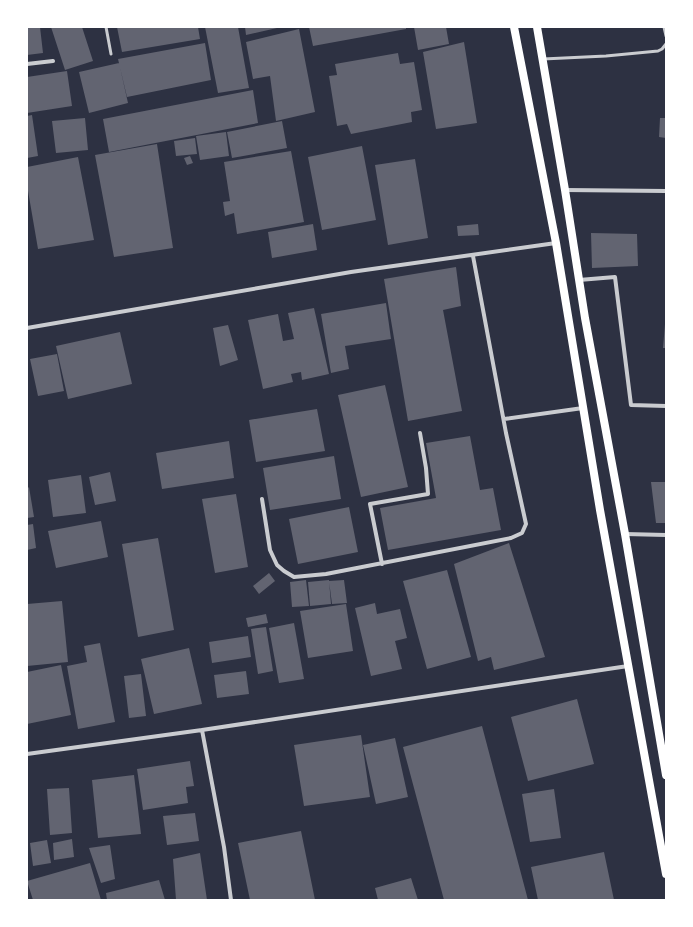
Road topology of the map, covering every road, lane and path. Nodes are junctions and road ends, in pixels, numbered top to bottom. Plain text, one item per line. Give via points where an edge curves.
1 (106, 27) edge
2 (514, 27) edge
3 (537, 27) edge
4 (664, 27) edge
5 (666, 36) edge
6 (666, 44) edge
7 (111, 54) dead end
8 (543, 59) junction
9 (53, 61) dead end
10 (27, 64) edge
11 (566, 190) junction
12 (666, 191) edge
13 (556, 243) junction
14 (473, 256) junction
15 (579, 280) junction
16 (27, 328) edge
17 (666, 406) edge
18 (583, 408) junction
19 (504, 419) junction
20 (420, 433) dead end
21 (262, 499) dead end
22 (625, 534) junction
23 (666, 535) edge
24 (382, 564) junction
25 (628, 666) junction
26 (202, 730) junction
27 (664, 752) edge
28 (27, 754) edge
29 (666, 775) edge
30 (666, 874) edge
31 (231, 900) edge

1 - 7 lane
2 - 13 main road
3 - 8 main road
4 - 5 lane
6 - 8 lane via 658,51
8 - 11 main road
9 - 10 street
11 - 12 street
11 - 15 main road
13 - 14 street
13 - 18 main road
14 - 16 street via 351,272
14 - 19 street
15 - 17 street via 614,277 631,406
15 - 22 main road
18 - 19 street
18 - 25 main road
19 - 24 street via 526,524 522,533 511,538
20 - 24 street via 428,494 370,504
21 - 24 street via 270,550 277,565 294,577
22 - 23 street
22 - 27 main road
25 - 26 street
25 - 30 main road
26 - 28 street
26 - 31 street
27 - 29 main road

